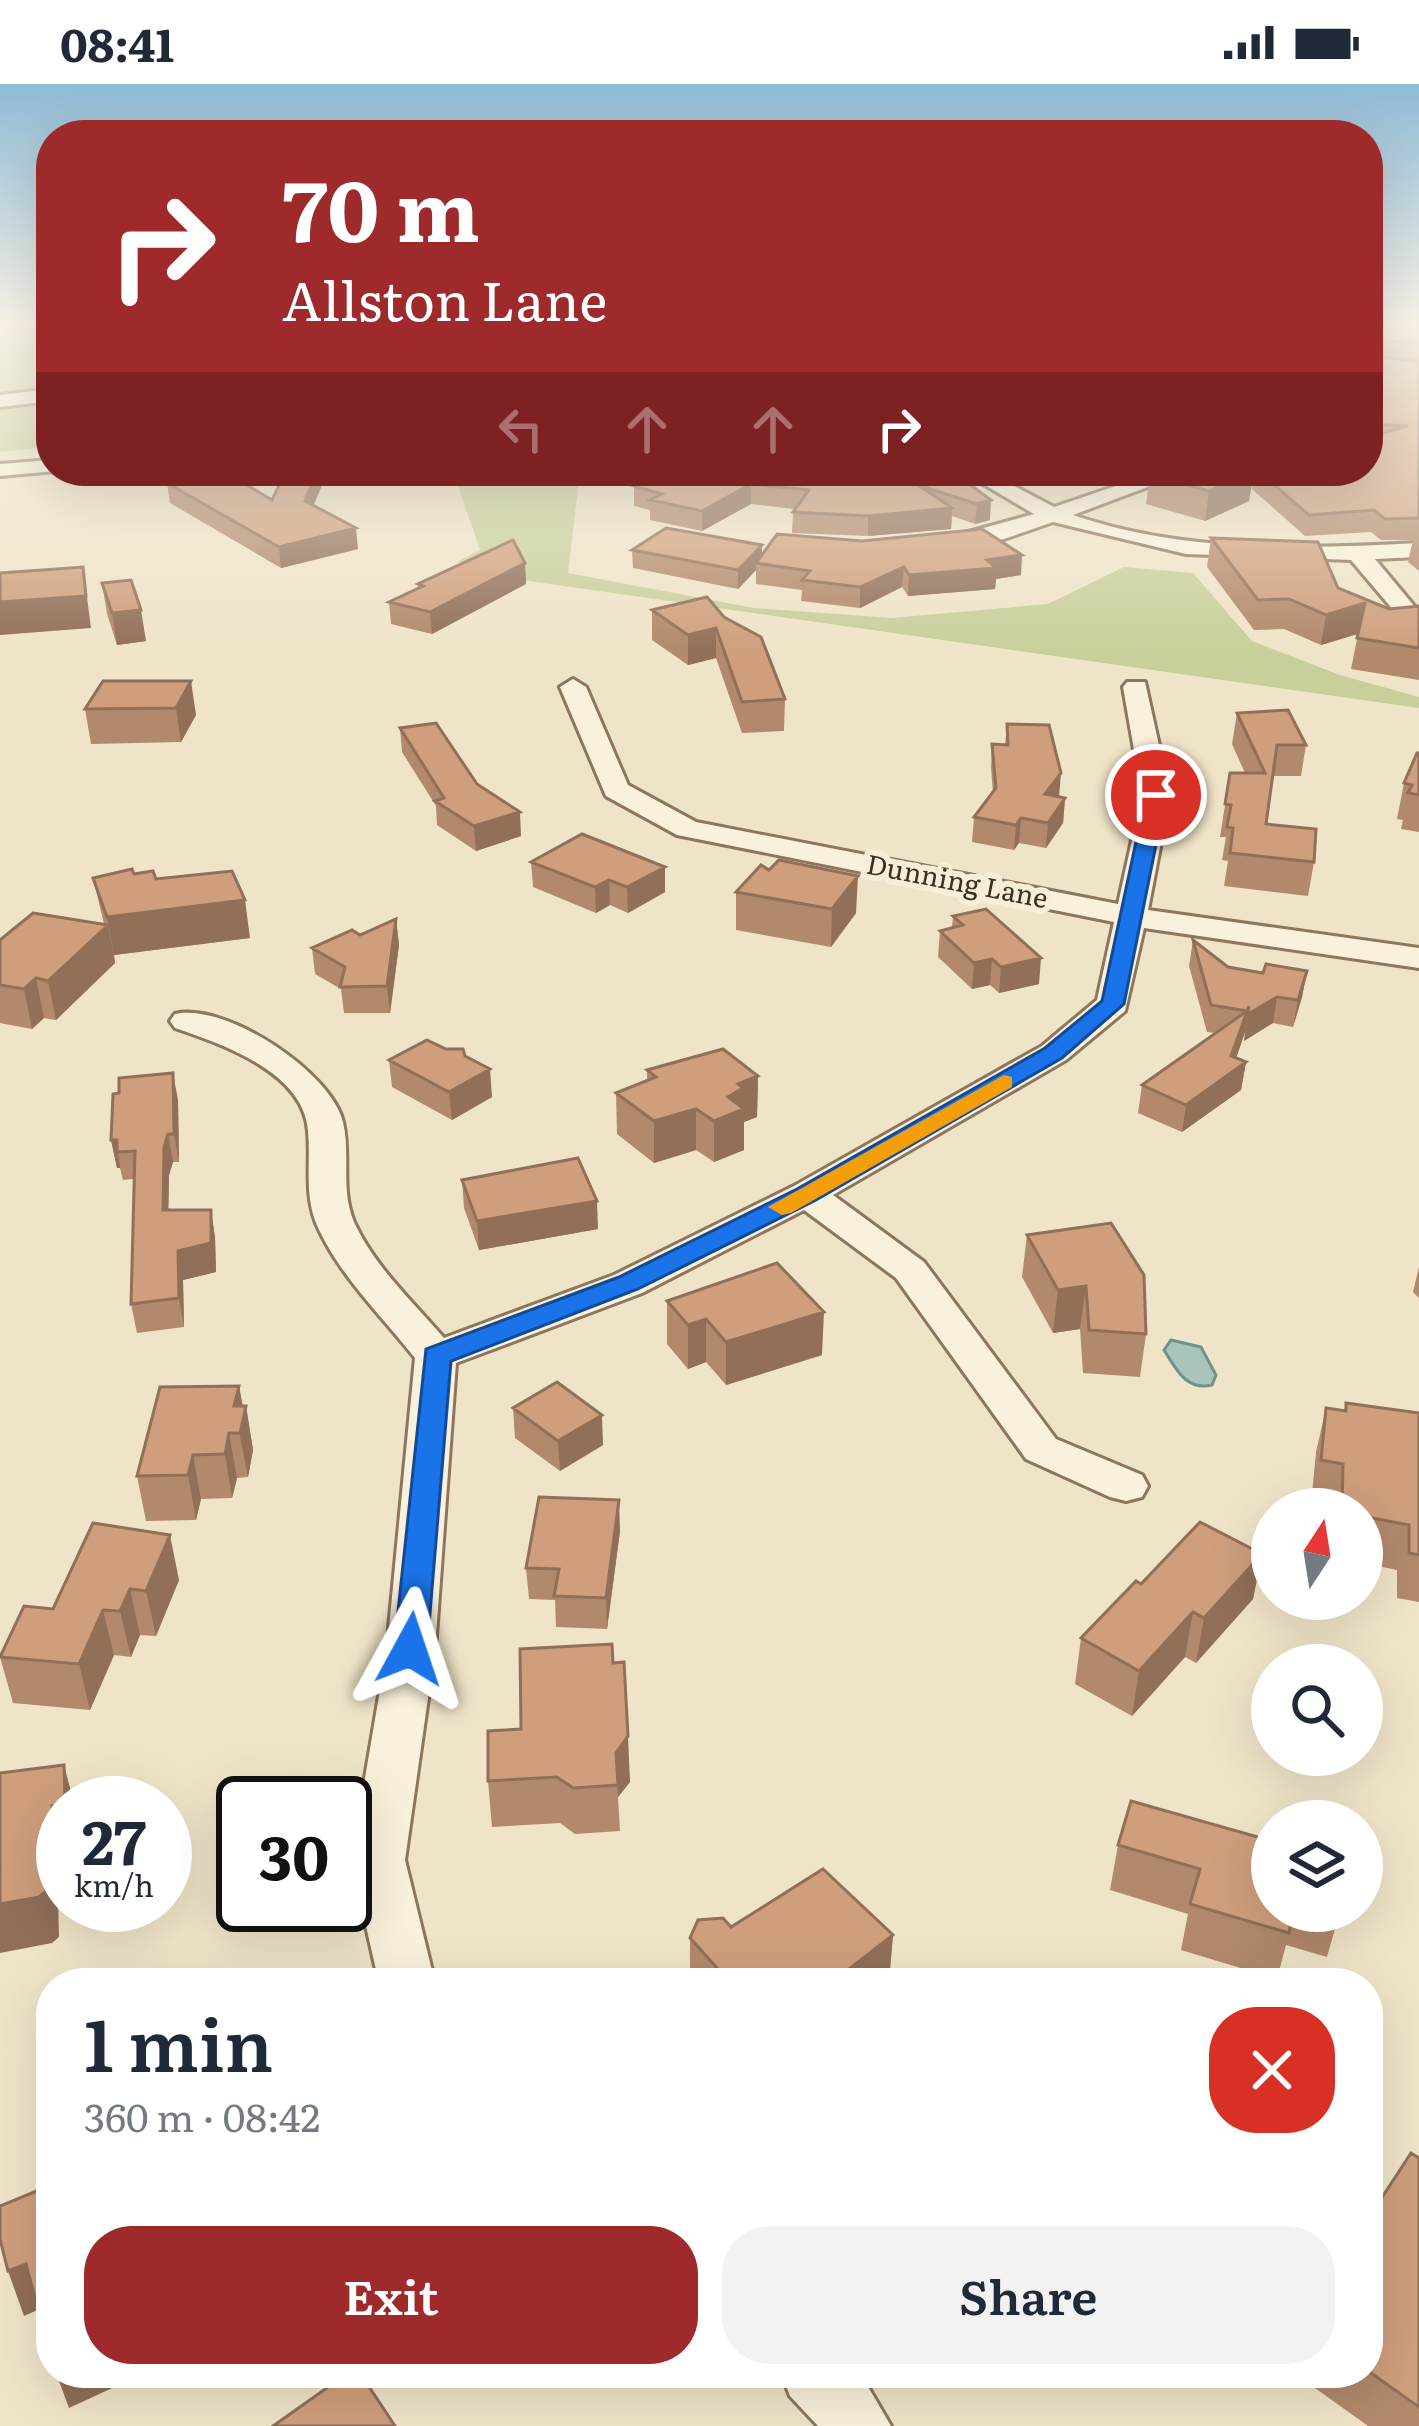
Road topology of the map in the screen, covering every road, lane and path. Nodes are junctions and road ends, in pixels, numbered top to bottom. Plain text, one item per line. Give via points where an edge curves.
1 (36, 467) edge
2 (0, 470) edge
3 (999, 486) edge
4 (1135, 486) edge
5 (1052, 514) junction
6 (914, 549) edge
7 (1419, 550) edge
8 (1358, 554) junction
9 (1403, 607) edge
10 (573, 687) dead end
11 (1136, 687) dead end
12 (1135, 917) junction
13 (1419, 958) edge
14 (187, 1021) dead end
15 (807, 1194) junction
16 (436, 1356) junction
17 (1126, 1486) dead end
18 (403, 1968) edge

1 - 2 street
3 - 5 street
4 - 5 street
5 - 6 street via 987,538
5 - 8 street via 1176,543
7 - 8 street
8 - 9 street
10 - 12 street, Dunning Lane via 616,790 687,829
11 - 12 street via 1156,795
12 - 13 street, Dunning Lane
12 - 15 street via 1113,1004 1054,1053
14 - 16 street via 242,1038 292,1074 325,1115 329,1206 363,1265
15 - 16 street via 628,1283
15 - 17 street via 910,1270 1041,1449
16 - 18 street via 410,1649 378,1859

